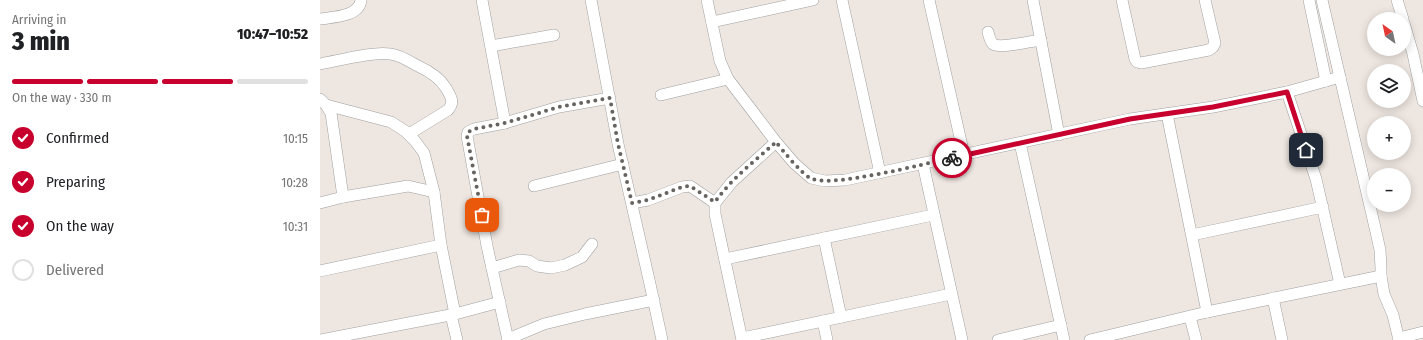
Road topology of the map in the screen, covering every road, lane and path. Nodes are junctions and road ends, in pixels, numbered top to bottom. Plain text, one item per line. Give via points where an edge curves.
1 (361, 0) edge
2 (482, 0) edge
3 (591, 0) edge
4 (707, 0) edge
5 (813, 0) edge
6 (842, 0) edge
7 (930, 0) edge
8 (1033, 0) edge
9 (1122, 0) edge
10 (1205, 0) edge
11 (1309, 0) edge
12 (1322, 0) edge
13 (1397, 0) edge
14 (1401, 12) edge
15 (320, 19) edge
16 (712, 22) junction
17 (988, 32) dead end
18 (554, 35) dead end
19 (1041, 40) junction
20 (491, 46) junction
21 (1411, 47) edge
22 (320, 64) edge
23 (1340, 76) junction
24 (728, 79) junction
25 (1326, 81) junction
26 (1287, 92) junction
27 (662, 95) dead end
28 (610, 98) junction
29 (1423, 101) edge
30 (323, 102) edge
31 (1167, 114) junction
32 (505, 123) junction
33 (409, 134) junction
34 (1059, 135) junction
35 (776, 142) junction
36 (1020, 143) junction
37 (964, 155) junction
38 (623, 164) junction
39 (923, 164) junction
40 (880, 173) junction
41 (534, 186) dead end
42 (434, 192) junction
43 (343, 197) junction
44 (715, 202) junction
45 (320, 203) edge
46 (632, 203) junction
47 (1323, 207) junction
48 (933, 215) junction
49 (1192, 235) junction
50 (824, 238) junction
51 (592, 244) dead end
52 (441, 245) junction
53 (725, 259) junction
54 (492, 268) junction
55 (320, 271) edge
56 (1381, 276) junction
57 (1340, 284) junction
58 (951, 294) junction
59 (1273, 298) junction
60 (654, 300) junction
61 (500, 302) junction
62 (1207, 312) junction
63 (453, 314) junction
64 (1190, 316) junction
65 (841, 317) junction
66 (823, 321) junction
67 (1061, 325) junction
68 (1423, 332) edge
69 (1114, 337) edge
70 (742, 339) edge
71 (1399, 339) edge
72 (321, 340) edge
73 (457, 340) edge
74 (508, 340) edge
75 (662, 340) edge
76 (827, 340) edge
77 (962, 340) edge
78 (998, 340) edge
79 (1064, 340) edge
80 (1090, 340) edge
81 (1196, 340) edge
82 (1282, 340) edge

1 - 15 street via 358,9 337,17
2 - 20 street
3 - 28 street
4 - 16 street
5 - 16 street
6 - 40 street
7 - 37 street
8 - 19 street
9 - 10 street via 1135,59 1141,63 1209,50 1213,47 1215,43
11 - 25 street
12 - 23 street
13 - 14 street
16 - 24 street via 720,61
17 - 19 street via 994,45
18 - 20 street
19 - 34 street
20 - 32 street
21 - 29 street
22 - 33 street via 379,53 390,54 399,56 436,76 451,95 453,102 448,110
23 - 25 street
23 - 56 street via 1378,244
24 - 27 street
24 - 35 street
25 - 26 street
26 - 31 street
26 - 47 street
28 - 32 street via 559,107
28 - 38 street
30 - 33 street via 390,122
30 - 43 street via 331,113
31 - 34 street via 1130,119
31 - 49 street
32 - 54 street via 474,129 468,132 467,136
33 - 42 street via 424,153
34 - 36 street
35 - 40 street via 810,178 825,181
35 - 44 street via 732,182
36 - 37 street
36 - 67 street
37 - 39 street
38 - 41 street
38 - 46 street
39 - 40 street
39 - 48 street
42 - 43 street via 408,186
42 - 52 street
43 - 45 street
44 - 46 street via 690,186
44 - 53 street via 715,214
46 - 60 street
47 - 49 street
47 - 57 street
48 - 50 street
48 - 58 street
49 - 62 street
50 - 53 street
50 - 65 street
51 - 54 street via 582,257 565,265 551,268 519,260
52 - 55 street
52 - 63 street
53 - 70 street
54 - 61 street
56 - 57 street
56 - 71 street via 1384,294
57 - 59 street
58 - 65 street
58 - 77 street
59 - 62 street
59 - 82 street
60 - 74 street via 544,324
60 - 75 street
61 - 63 street
61 - 74 street
62 - 64 street
63 - 72 street
63 - 73 street
64 - 69 street
64 - 81 street
65 - 66 street
66 - 70 street
66 - 76 street
67 - 78 street
67 - 79 street
68 - 71 street
69 - 80 street

